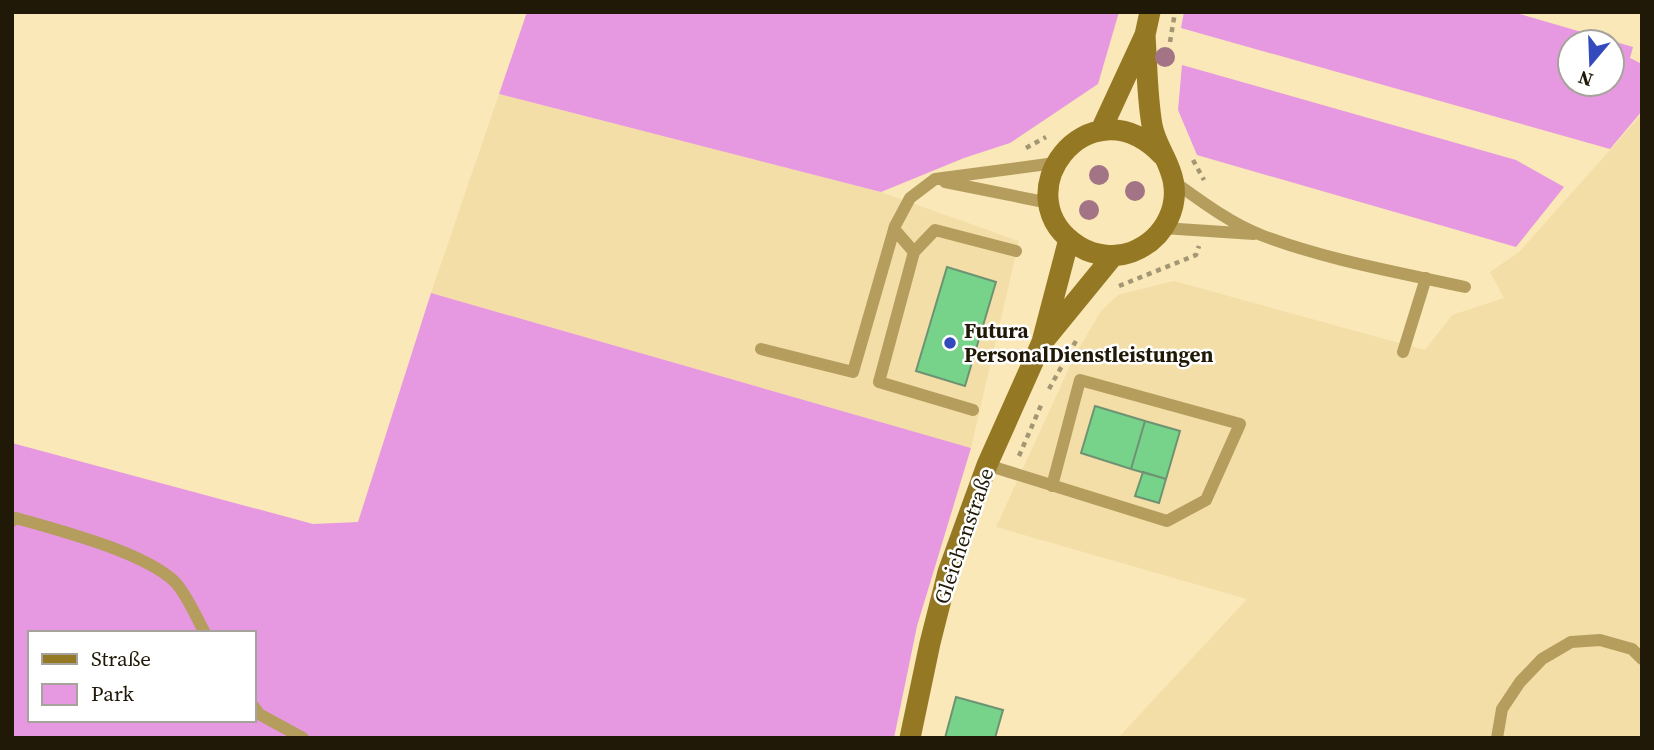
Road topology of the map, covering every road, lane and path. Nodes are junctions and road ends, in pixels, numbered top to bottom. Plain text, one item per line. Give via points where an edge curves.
1 (1150, 12) edge
2 (1175, 12) edge
3 (1145, 35) junction
4 (1170, 46) dead end
5 (1101, 130) junction
6 (1187, 151) dead end
7 (1162, 155) junction
8 (1055, 163) junction
9 (935, 179) junction
10 (1174, 181) junction
11 (1206, 182) dead end
12 (1049, 203) junction
13 (1163, 228) junction
14 (894, 229) junction
15 (1259, 234) junction
16 (1069, 239) junction
17 (1016, 251) dead end
18 (914, 252) junction
19 (1113, 256) junction
20 (1426, 278) junction
21 (1465, 287) dead end
22 (1042, 342) junction
23 (761, 349) dead end
24 (1403, 352) dead end
25 (973, 410) dead end
26 (988, 465) junction
27 (1052, 486) junction
28 (12, 521) edge
29 (204, 631) edge
30 (1642, 659) edge
31 (256, 709) edge
32 (303, 738) edge
33 (910, 738) edge
34 (1497, 738) edge

1 - 3 street
2 - 4 path
3 - 5 street
3 - 7 street via 1152,127
5 - 7 street via 1135,134
5 - 8 street via 1074,141
6 - 11 path
7 - 10 street
8 - 9 lane
8 - 12 street
9 - 12 lane
9 - 14 lane via 910,198
10 - 13 street via 1171,214
10 - 15 lane
12 - 16 street
13 - 15 lane
13 - 19 street via 1141,248
14 - 18 lane
14 - 23 lane via 853,373
15 - 20 lane
16 - 19 street via 1089,251
16 - 22 street, Gleichenstraße
17 - 18 lane via 935,230
18 - 25 lane via 879,382
19 - 22 street, Gleichenstraße
20 - 21 lane
20 - 24 lane
22 - 26 street, Gleichenstraße
26 - 27 lane
26 - 33 street, Gleichenstraße via 948,572
27 - 27 lane via 1167,521 1206,500 1240,424 1080,380
28 - 29 lane via 16,518 71,534 145,562 176,583
30 - 34 lane via 1632,649 1600,640 1571,642 1542,659 1520,682 1502,709
31 - 32 lane

